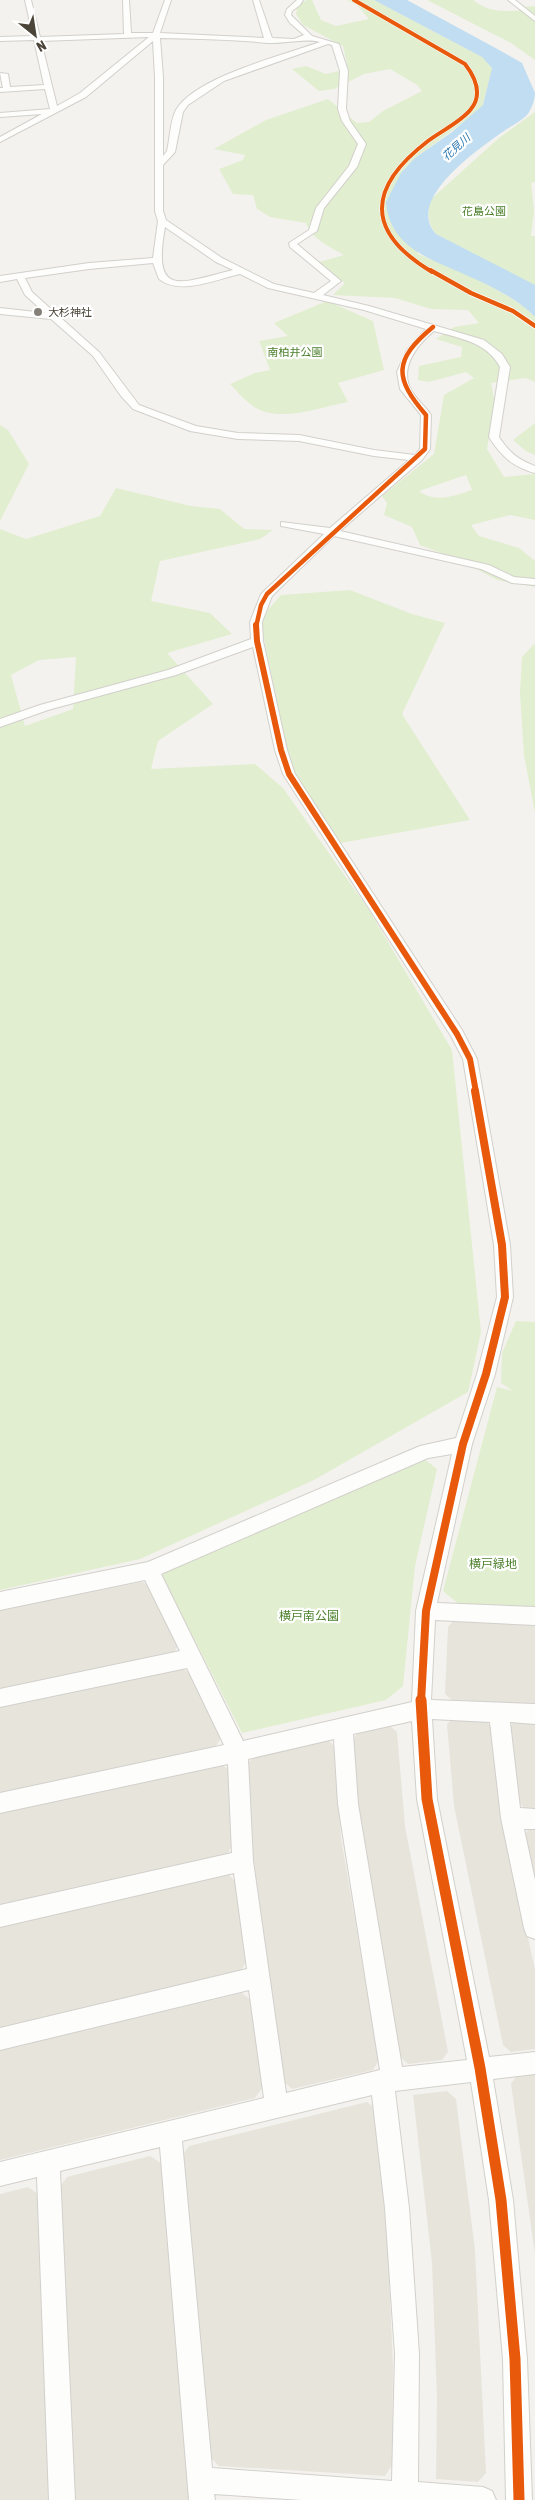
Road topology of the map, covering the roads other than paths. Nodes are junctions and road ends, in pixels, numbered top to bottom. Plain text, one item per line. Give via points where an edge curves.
1 (28, 0) edge
2 (126, 0) edge
3 (158, 0) edge
4 (168, 0) edge
5 (256, 0) edge
6 (300, 0) edge
7 (511, 0) edge
8 (164, 13) junction
9 (535, 19) edge
10 (156, 35) junction
11 (128, 36) junction
12 (307, 37) junction
13 (37, 38) junction
14 (0, 39) edge
15 (269, 41) junction
16 (328, 42) junction
17 (0, 75) edge
18 (48, 87) junction
19 (4, 90) edge
20 (54, 112) junction
21 (0, 115) edge
22 (0, 140) edge
23 (160, 163) junction
24 (162, 221) junction
25 (158, 260) junction
26 (240, 271) junction
27 (20, 277) junction
28 (0, 279) edge
29 (316, 296) junction
30 (0, 311) edge
31 (54, 317) junction
32 (434, 327) junction
33 (418, 458) junction
34 (535, 470) edge
35 (285, 524) dead end
36 (332, 532) junction
37 (535, 582) edge
38 (257, 641) junction
39 (0, 723) edge
40 (463, 1444) junction
41 (150, 1570) junction
42 (0, 1601) edge
43 (426, 1611) junction
44 (535, 1616) edge
45 (192, 1658) junction
46 (0, 1698) edge
47 (421, 1708) junction
48 (499, 1712) junction
49 (535, 1714) edge
50 (343, 1728) junction
51 (238, 1752) junction
52 (0, 1803) edge
53 (511, 1818) junction
54 (535, 1819) edge
55 (243, 1861) junction
56 (0, 1916) edge
57 (535, 1928) edge
58 (259, 1977) junction
59 (0, 2039) edge
60 (535, 2062) edge
61 (480, 2068) junction
62 (387, 2079) junction
63 (276, 2106) junction
64 (170, 2131) junction
65 (48, 2162) junction
66 (0, 2174) edge
67 (201, 2490) edge
68 (405, 2495) junction
69 (62, 2500) edge
70 (483, 2500) edge
71 (519, 2500) edge

1 - 13 street
2 - 11 street
3 - 8 street
4 - 8 street
5 - 15 street
6 - 12 street via 288,15 292,22 308,33
7 - 9 street
8 - 10 street
10 - 11 street
10 - 15 street
10 - 20 street via 83,95
10 - 23 street
11 - 13 street
12 - 15 street via 295,41
12 - 16 street
13 - 14 street
13 - 18 street
16 - 23 street via 221,80 185,103 179,112 171,152
16 - 29 street via 335,44 344,71 342,109 362,144 357,162 317,214 312,224 313,231 293,243 337,281
17 - 19 street via 5,76
18 - 19 street
18 - 20 street
20 - 21 street
20 - 22 street
23 - 24 street via 158,211
24 - 25 street
24 - 26 street
25 - 26 street via 160,273 177,284
25 - 27 street
26 - 29 street via 271,286
27 - 28 street
27 - 31 street via 28,293
29 - 32 street
30 - 31 street
31 - 33 street via 96,354 136,407 194,429 219,434 300,438
32 - 33 street via 417,340 402,370 407,392 426,415 425,449
32 - 34 street via 480,342 499,356 505,373 494,438 516,463
33 - 36 street
35 - 36 street
36 - 37 street via 485,566 512,580
36 - 38 street via 267,594 256,622
38 - 39 street via 123,687 38,708
38 - 40 street via 289,774 470,1059 502,1245 505,1297 486,1374
40 - 41 street via 426,1451
40 - 43 street
41 - 42 street
41 - 45 street
43 - 44 street
43 - 47 street
45 - 46 street
45 - 51 street
47 - 48 street
47 - 50 street
47 - 61 street via 427,1799
48 - 49 street
48 - 53 street
50 - 51 street
50 - 62 street via 348,1804
51 - 52 street
51 - 55 street
53 - 54 street
53 - 57 street
55 - 56 street
55 - 58 street
58 - 59 street
58 - 63 street
60 - 61 street
61 - 62 street
61 - 71 street via 501,2200 514,2359
62 - 63 street
62 - 68 street via 407,2354
63 - 64 street
64 - 65 street
64 - 67 street
65 - 66 street
65 - 69 street
67 - 68 street
68 - 70 street

